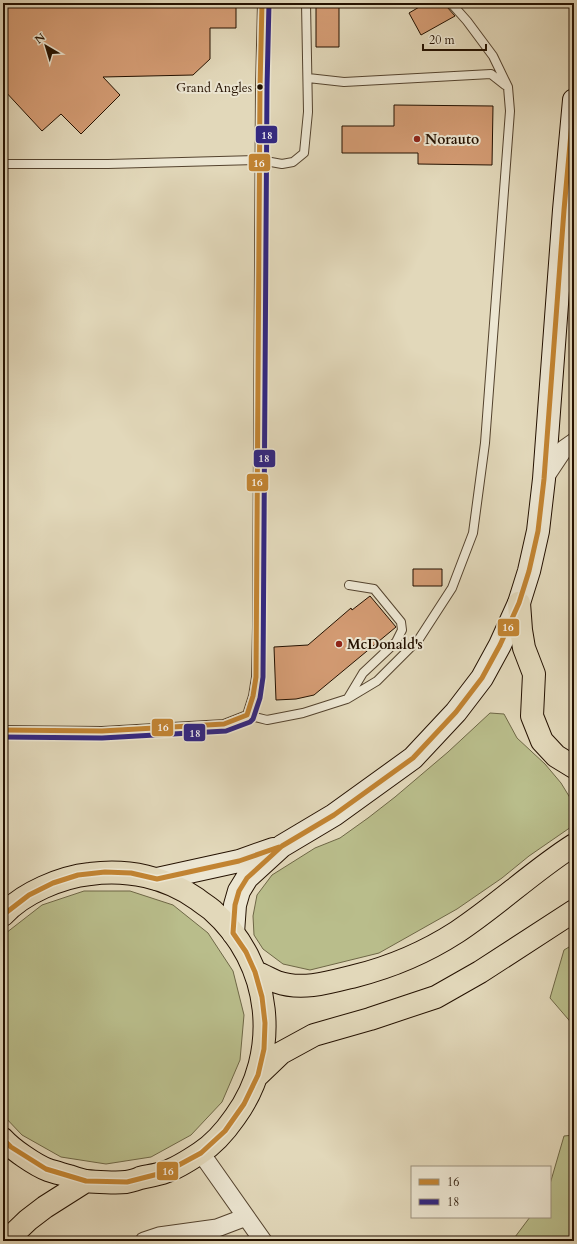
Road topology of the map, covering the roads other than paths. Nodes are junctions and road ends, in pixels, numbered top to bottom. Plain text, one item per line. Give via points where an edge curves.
1 (262, 3) edge
2 (306, 3) edge
3 (451, 3) edge
4 (308, 78) junction
5 (508, 87) junction
6 (574, 100) edge
7 (260, 160) junction
8 (3, 164) edge
9 (574, 442) edge
10 (544, 479) junction
11 (349, 585) dead end
12 (519, 603) junction
13 (347, 699) junction
14 (247, 715) junction
15 (3, 730) edge
16 (574, 767) edge
17 (574, 845) edge
18 (282, 846) junction
19 (157, 879) junction
20 (29, 895) junction
21 (3, 896) edge
22 (574, 911) edge
23 (3, 915) edge
24 (234, 933) junction
25 (255, 972) junction
26 (258, 1075) junction
27 (3, 1139) edge
28 (201, 1153) junction
29 (86, 1181) junction
30 (246, 1217) junction
31 (6, 1241) edge
32 (144, 1241) edge
33 (263, 1241) edge

1 - 7 lane
2 - 4 lane
3 - 5 lane via 493,56
4 - 5 lane via 344,82 492,74
4 - 7 lane via 304,153 293,162 282,164
5 - 13 lane via 510,119 489,399 472,533 452,588 419,639 377,681
6 - 10 main road
7 - 8 lane
7 - 14 lane via 256,677
9 - 10 street via 564,449
10 - 12 main road via 538,531
11 - 13 lane via 374,589 401,622 402,630 396,642 363,673
12 - 16 main road via 524,648 534,674 532,716 542,741 556,756
12 - 18 main road via 482,678 456,712 413,758 334,815
13 - 14 lane via 303,713 267,720
14 - 15 lane via 224,724 102,731
17 - 25 main road via 534,872 457,932 410,958 378,970 330,982 297,986 278,982
18 - 19 main road via 239,861
18 - 24 main road via 247,878 239,891 235,905
19 - 20 main road via 131,873 78,875 53,883
19 - 24 main road via 186,891 212,910
20 - 21 main road
20 - 23 main road
22 - 26 main road via 480,972 436,996 314,1035 281,1053
24 - 25 main road
25 - 26 main road via 262,997 265,1023 264,1049
26 - 28 main road via 244,1104 225,1131
27 - 29 main road via 46,1169
28 - 29 main road via 166,1172 126,1182
28 - 30 street
29 - 31 main road via 45,1207
30 - 32 street via 217,1228 159,1236
30 - 33 street

